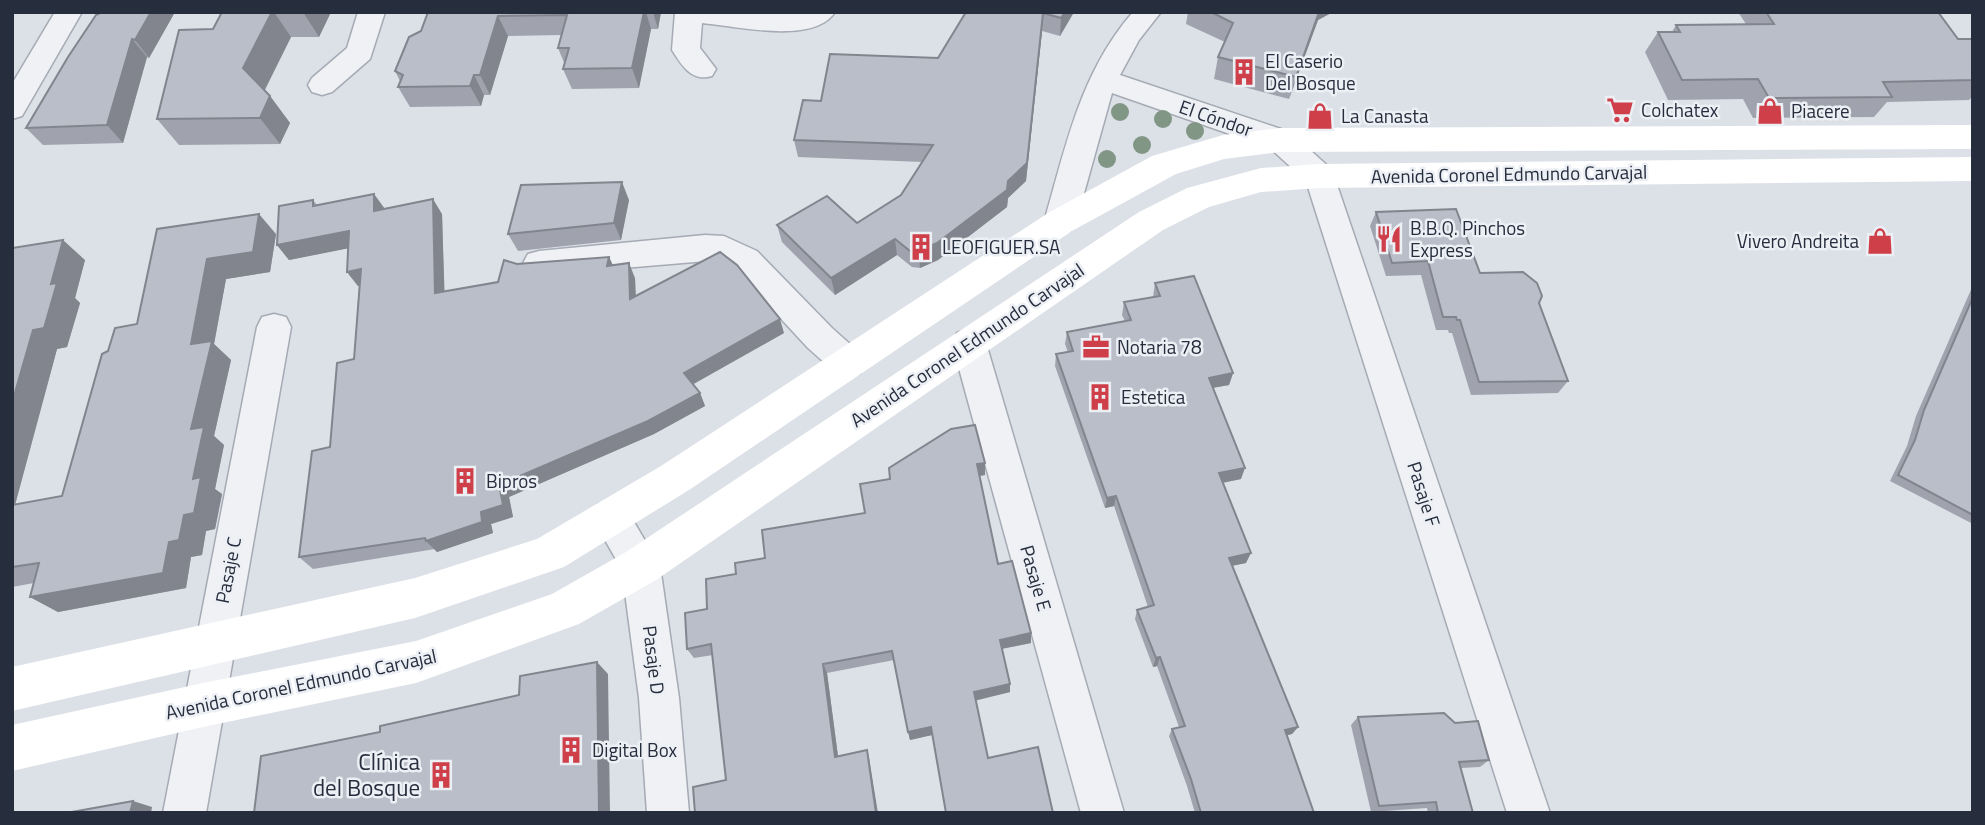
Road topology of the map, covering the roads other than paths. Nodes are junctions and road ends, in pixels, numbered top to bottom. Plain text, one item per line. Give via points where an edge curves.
1 (69, 12) edge
2 (372, 12) edge
3 (822, 12) edge
4 (1148, 12) edge
5 (689, 13) edge
6 (702, 69) dead end
7 (1102, 79) junction
8 (321, 85) dead end
9 (12, 109) edge
10 (1973, 137) edge
11 (1280, 140) junction
12 (1973, 169) edge
13 (1319, 176) junction
14 (1060, 222) junction
15 (525, 264) edge
16 (274, 327) dead end
17 (969, 343) junction
18 (848, 363) junction
19 (611, 517) junction
20 (641, 566) junction
21 (214, 643) junction
22 (12, 689) edge
23 (203, 705) junction
24 (12, 748) edge
25 (184, 813) edge
26 (668, 813) edge
27 (1103, 813) edge
28 (1529, 813) edge

1 - 9 street
2 - 8 street via 360,52
3 - 5 street via 800,23
4 - 7 street
5 - 6 street via 686,50
7 - 11 street, El Cóndor
7 - 14 street
10 - 11 main road, Avenida Coronel Edmundo Carvajal
11 - 13 street, El Cóndor
11 - 14 main road, Avenida Coronel Edmundo Carvajal via 1223,147 1164,165
12 - 13 main road, Avenida Coronel Edmundo Carvajal
13 - 17 main road, Avenida Coronel Edmundo Carvajal via 1261,180 1199,197 1151,220
13 - 28 street, Pasaje F
14 - 18 main road, Avenida Coronel Edmundo Carvajal
15 - 18 street via 724,248 746,260
16 - 21 street, Pasaje C
17 - 20 main road, Avenida Coronel Edmundo Carvajal
17 - 27 street, Pasaje E
18 - 19 main road, Avenida Coronel Edmundo Carvajal
19 - 20 street, Pasaje D
19 - 21 main road, Avenida Coronel Edmundo Carvajal via 549,554 415,598
20 - 23 main road, Avenida Coronel Edmundo Carvajal via 564,610 416,663
20 - 26 street, Pasaje D via 659,698
21 - 22 main road, Avenida Coronel Edmundo Carvajal
21 - 23 street, Pasaje C
23 - 24 main road, Avenida Coronel Edmundo Carvajal
23 - 25 street, Pasaje C

